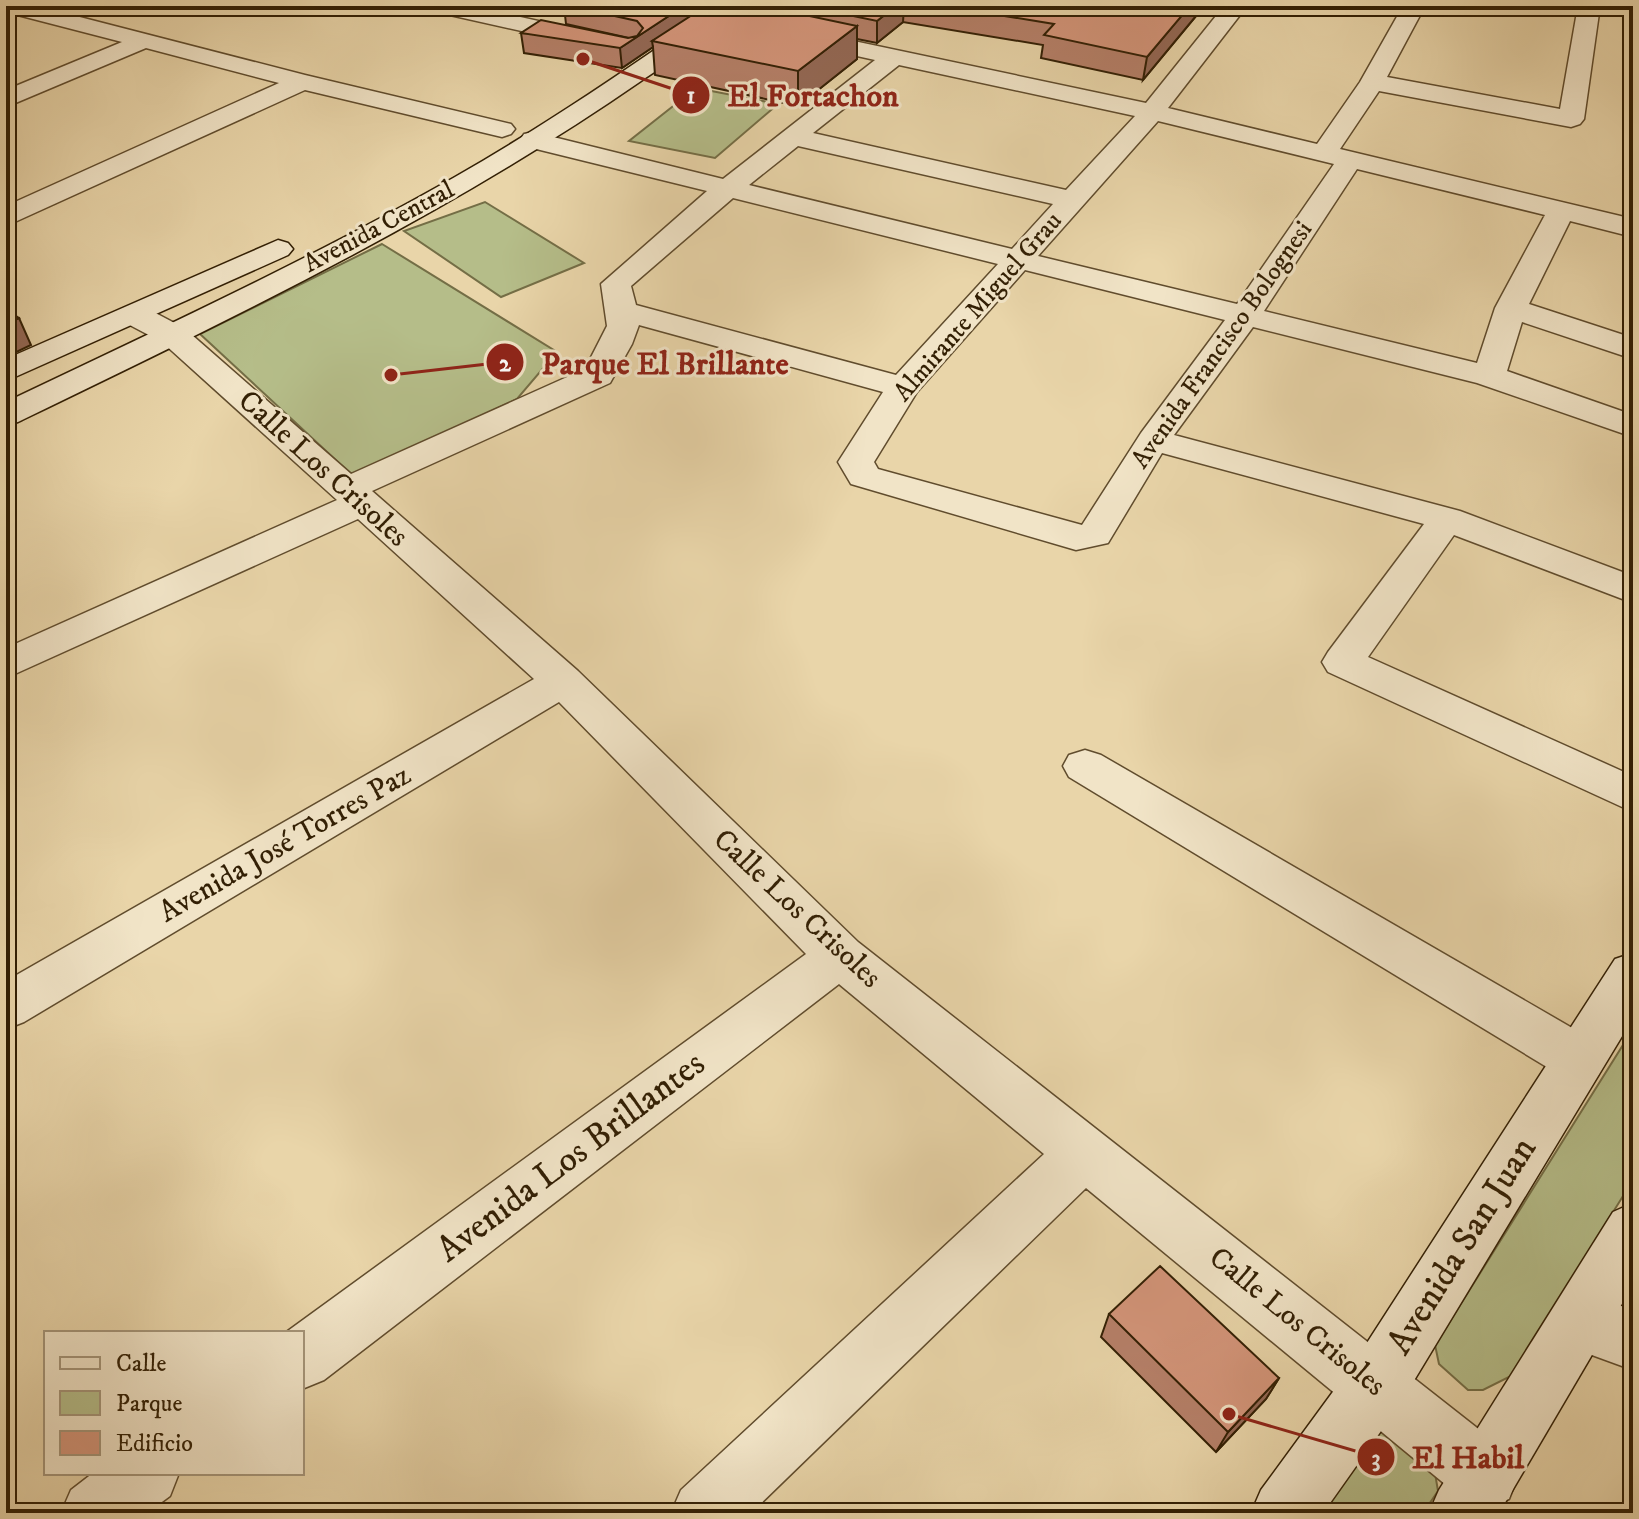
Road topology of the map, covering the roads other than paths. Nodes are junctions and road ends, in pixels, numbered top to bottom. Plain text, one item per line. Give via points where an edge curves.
1 (11, 6) edge
2 (445, 6) edge
3 (1236, 6) edge
4 (1414, 6) edge
5 (1589, 6) edge
6 (722, 14) edge
7 (774, 31) edge
8 (144, 41) junction
9 (617, 46) edge
10 (895, 56) junction
11 (302, 82) junction
12 (1372, 82) junction
13 (6, 99) edge
14 (1152, 112) junction
15 (502, 129) junction
16 (795, 137) junction
17 (533, 140) junction
18 (462, 151) dead end
19 (1338, 155) junction
20 (728, 188) junction
21 (1073, 200) junction
22 (1562, 209) junction
23 (6, 217) edge
24 (1633, 228) edge
25 (302, 238) dead end
26 (1016, 262) junction
27 (1511, 308) junction
28 (624, 311) junction
29 (1244, 317) junction
30 (154, 325) junction
31 (1633, 349) edge
32 (6, 371) edge
33 (1489, 376) junction
34 (903, 387) junction
35 (6, 415) edge
36 (1633, 427) edge
37 (1153, 440) junction
38 (353, 496) junction
39 (1447, 519) junction
40 (1095, 535) joint
41 (1633, 590) edge
42 (6, 664) edge
43 (563, 681) junction
44 (1085, 766) dead end
45 (1633, 795) edge
46 (840, 956) junction
47 (1633, 974) edge
48 (6, 1007) edge
49 (1579, 1059) junction
50 (1085, 1152) junction
51 (1633, 1231) edge
52 (1606, 1331) edge
53 (304, 1357) edge
54 (1376, 1385) junction
55 (144, 1475) edge
56 (1474, 1494) edge
57 (94, 1513) edge
58 (704, 1513) edge
59 (1284, 1513) edge

1 - 8 street
2 - 9 street
3 - 14 street, Almirante Miguel Grau
4 - 12 street, Avenida Francisco Bolognesi
5 - 12 street via 1571,119
6 - 15 street, Avenida Central
6 - 17 street, Avenida Central
7 - 10 street
8 - 11 street
8 - 13 street
10 - 14 street
10 - 16 street
11 - 15 street
11 - 23 street
12 - 19 street, Avenida Francisco Bolognesi
14 - 19 street
14 - 21 street, Almirante Miguel Grau
15 - 18 street, Avenida Central
16 - 20 street
16 - 21 street
17 - 20 street
17 - 30 street, Avenida Central via 425,205
19 - 22 street
19 - 29 street, Avenida Francisco Bolognesi
20 - 26 street
20 - 28 street via 616,284
21 - 26 street, Almirante Miguel Grau
22 - 24 street
22 - 27 street
25 - 30 street, Avenida Central
26 - 29 street
26 - 34 street, Almirante Miguel Grau
27 - 31 street
27 - 33 street
28 - 34 street
28 - 38 street via 618,341 598,376
29 - 33 street
29 - 37 street, Avenida Francisco Bolognesi
30 - 32 street, Avenida Central
30 - 35 street, Avenida Central
30 - 38 street, Calle Los Crisoles
33 - 36 street
34 - 40 street, Almirante Miguel Grau via 856,462 864,476 1076,538
37 - 39 street
37 - 40 street, Avenida Francisco Bolognesi
38 - 42 street
38 - 43 street, Calle Los Crisoles
39 - 41 street
39 - 45 street via 1343,662
43 - 46 street, Calle Los Crisoles
43 - 48 street, Avenida José Torres Paz
44 - 49 street
46 - 50 street, Calle Los Crisoles
46 - 53 street, Avenida Los Brillantes
47 - 49 street, Avenida San Juan
49 - 54 street, Avenida San Juan
50 - 54 street, Calle Los Crisoles
50 - 58 street
51 - 52 street
52 - 56 street
54 - 56 street, Calle Los Crisoles
54 - 59 street, Avenida San Juan
55 - 57 street

